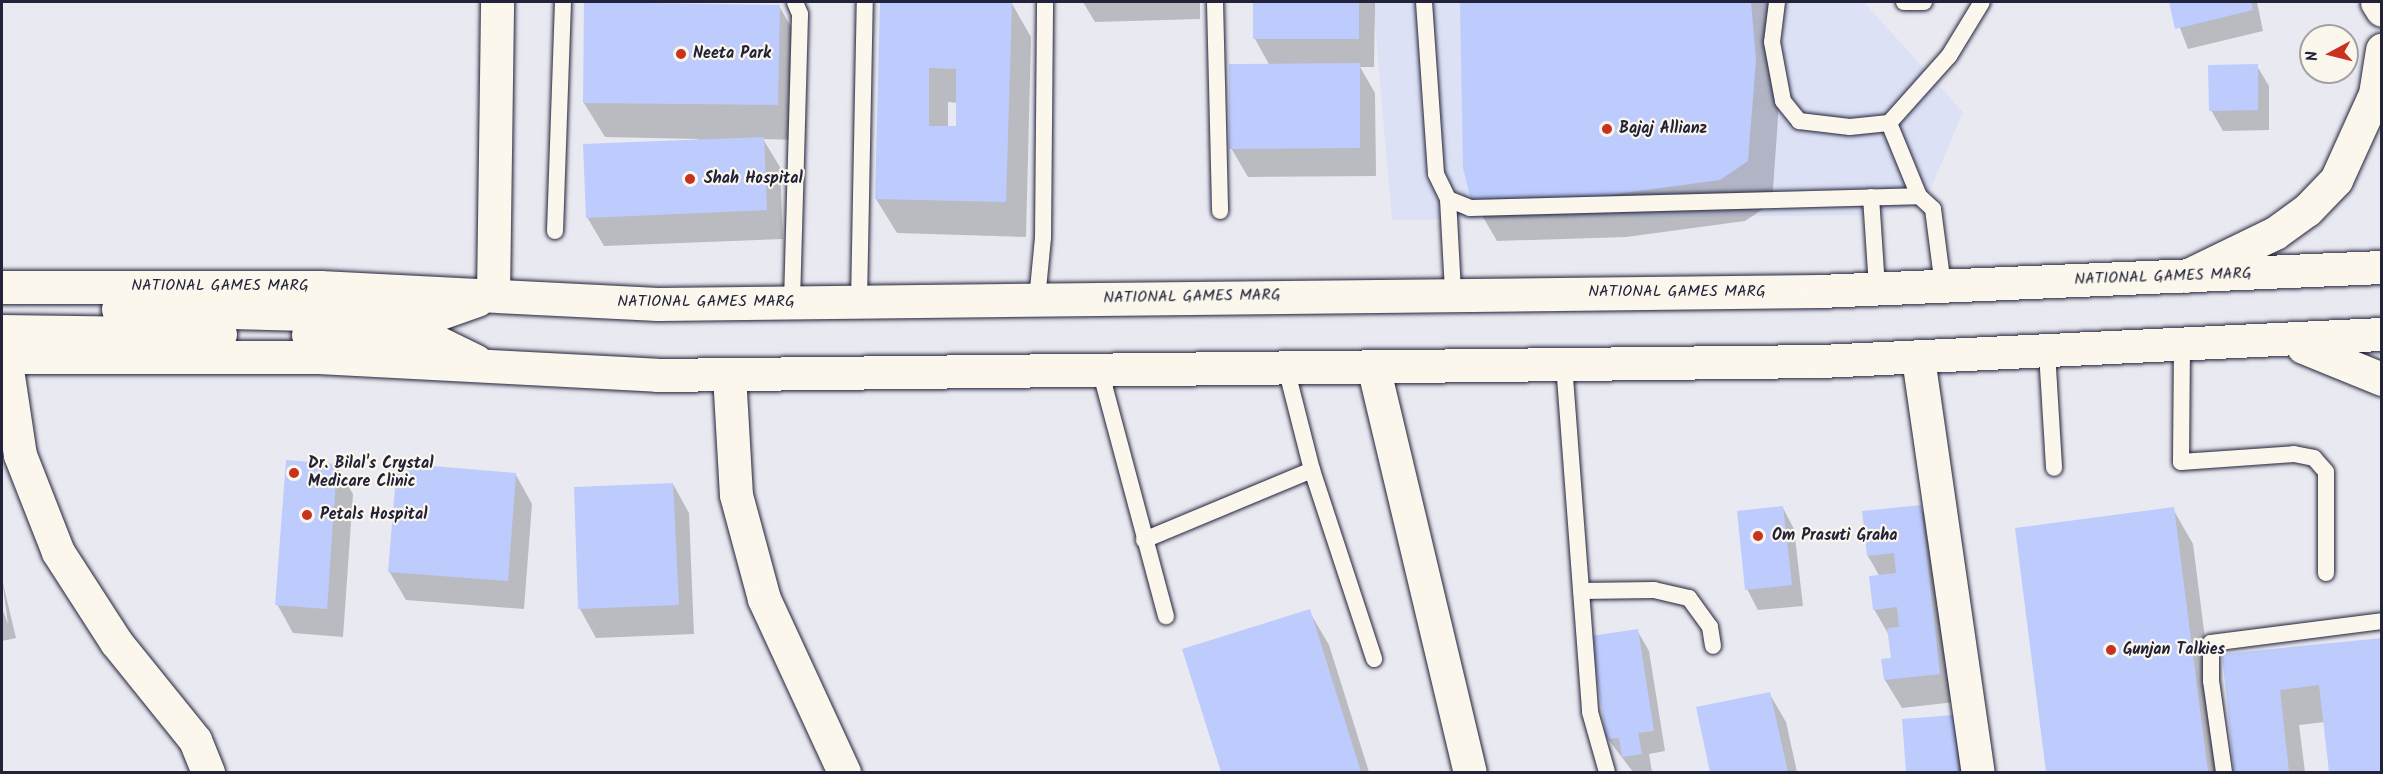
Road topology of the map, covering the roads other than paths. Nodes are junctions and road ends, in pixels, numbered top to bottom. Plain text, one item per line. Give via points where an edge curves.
1 (498, 2) edge
2 (563, 2) edge
3 (795, 2) edge
4 (865, 2) edge
5 (1045, 2) edge
6 (1215, 2) edge
7 (1424, 2) edge
8 (1777, 2) edge
9 (1904, 2) edge
10 (1924, 2) edge
11 (1982, 2) edge
12 (2377, 2) edge
13 (2382, 10) edge
14 (2382, 50) edge
15 (1889, 123) junction
16 (1919, 196) junction
17 (1871, 197) junction
18 (1448, 199) junction
19 (1220, 211) dead end
20 (555, 231) dead end
21 (2382, 267) edge
22 (2186, 276) junction
23 (1943, 286) junction
24 (2, 287) edge
25 (1877, 288) junction
26 (1453, 292) junction
27 (493, 295) junction
28 (1037, 300) junction
29 (792, 302) junction
30 (860, 302) junction
31 (2, 309) edge
32 (2382, 334) edge
33 (2289, 342) junction
34 (2182, 346) junction
35 (2, 348) edge
36 (2047, 352) junction
37 (1918, 358) junction
38 (1564, 364) junction
39 (1373, 366) junction
40 (1286, 368) junction
41 (1100, 370) junction
42 (729, 374) junction
43 (2382, 379) edge
44 (2054, 468) dead end
45 (1311, 470) junction
46 (1144, 540) junction
47 (2326, 573) dead end
48 (1581, 591) junction
49 (1166, 616) dead end
50 (2382, 621) edge
51 (1713, 646) dead end
52 (1374, 659) dead end
53 (208, 772) edge
54 (844, 772) edge
55 (1470, 772) edge
56 (1607, 772) edge
57 (1978, 772) edge
58 (2224, 772) edge

1 - 27 main road
2 - 20 lane
3 - 29 lane via 801,14
4 - 30 lane
5 - 28 lane via 1043,238
6 - 19 lane
7 - 18 lane via 1436,174
8 - 15 lane via 1772,42 1783,101 1799,121 1850,127
9 - 10 lane
11 - 15 lane via 1949,56
12 - 13 main road
14 - 22 main road via 2375,94 2336,180 2307,210 2275,233
15 - 16 lane
16 - 17 lane
16 - 23 lane via 1933,209
17 - 18 lane via 1470,208
17 - 25 lane
18 - 26 lane
21 - 22 main road, NATIONAL GAMES MARG
22 - 23 main road, NATIONAL GAMES MARG
23 - 25 main road, NATIONAL GAMES MARG
24 - 27 main road, NATIONAL GAMES MARG via 320,286
25 - 26 main road, NATIONAL GAMES MARG
26 - 28 main road, NATIONAL GAMES MARG
27 - 29 main road, NATIONAL GAMES MARG via 658,304
27 - 31 main road via 429,317 243,309
28 - 30 main road, NATIONAL GAMES MARG
29 - 30 main road, NATIONAL GAMES MARG
32 - 33 main road
33 - 34 main road
33 - 43 main road
34 - 36 main road
34 - 47 lane via 2181,462 2294,454 2314,458 2326,472
35 - 42 main road via 429,338 491,369
35 - 53 main road via 20,455 58,552 116,642 195,740
36 - 37 main road
36 - 44 lane
37 - 38 main road
37 - 57 main road
38 - 39 main road
38 - 48 lane
39 - 40 main road
39 - 55 main road
40 - 41 main road
40 - 45 lane
41 - 42 main road
41 - 46 lane
42 - 54 main road via 736,495 764,599
45 - 46 lane
45 - 52 lane
46 - 49 lane
48 - 51 lane via 1654,590 1689,598 1710,627
48 - 56 lane via 1590,712
50 - 58 lane via 2211,643 2211,681

